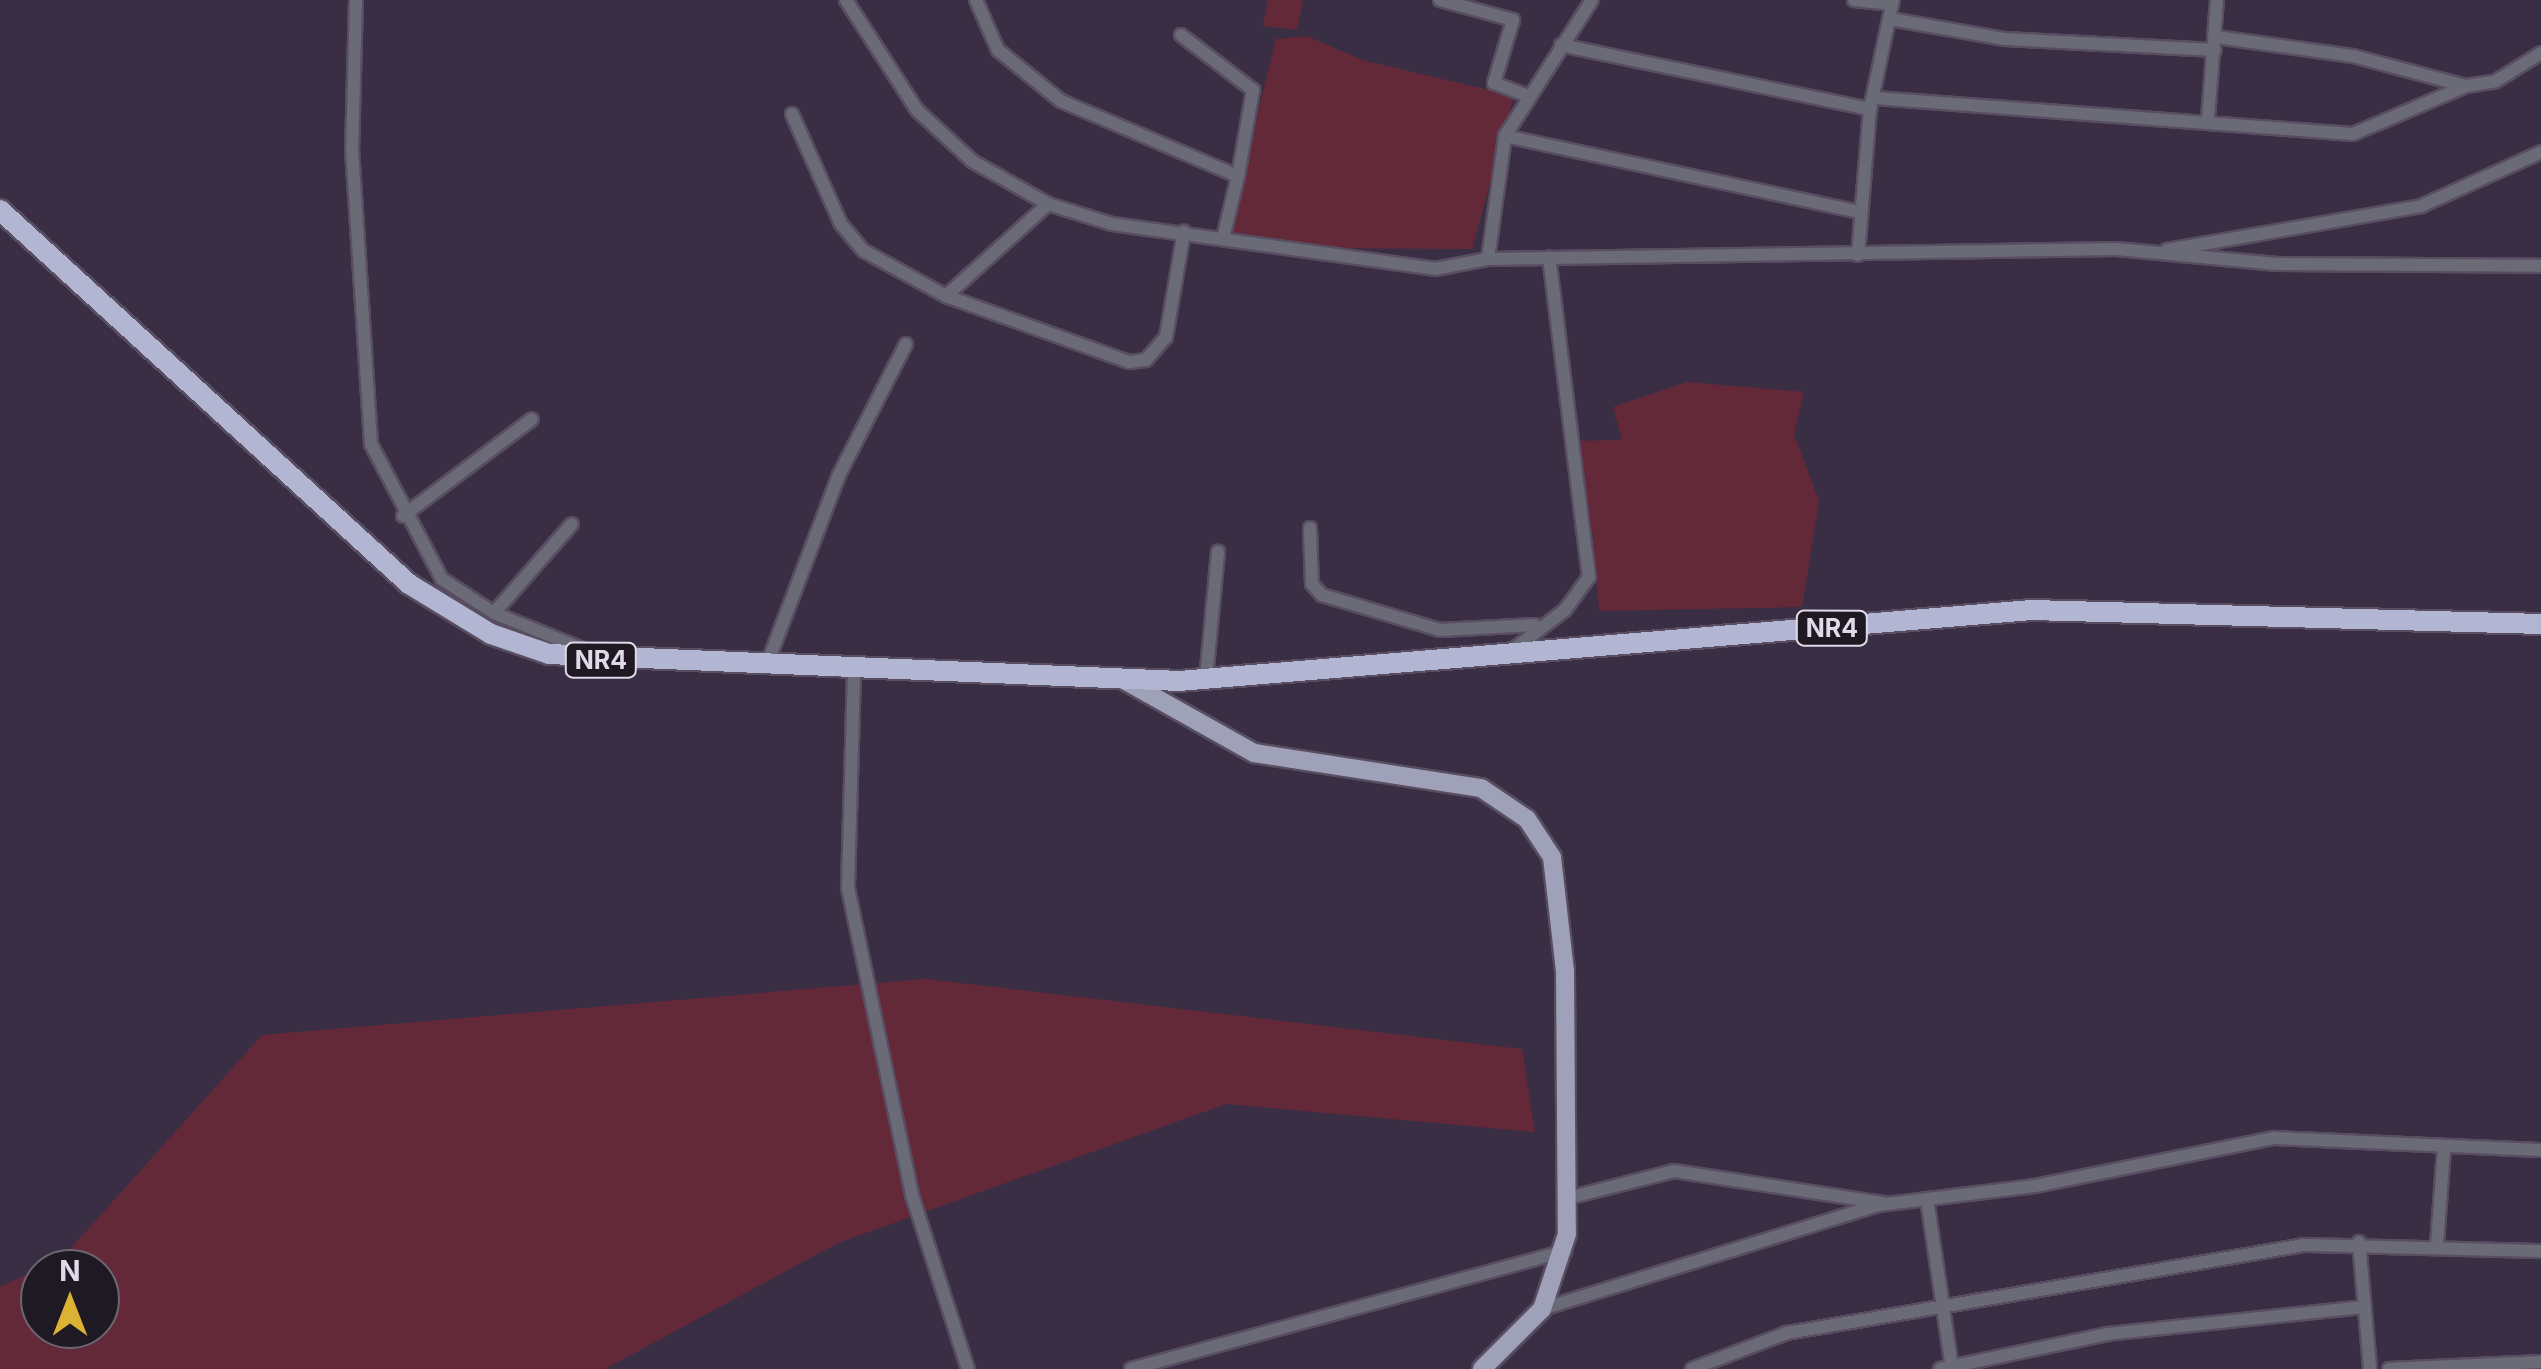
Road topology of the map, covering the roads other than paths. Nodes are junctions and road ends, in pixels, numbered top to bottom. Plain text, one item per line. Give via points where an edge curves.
1 (356, 0) edge
2 (846, 0) edge
3 (976, 0) edge
4 (1440, 0) edge
5 (1592, 0) edge
6 (1854, 0) edge
7 (2217, 0) edge
8 (1892, 2) edge
9 (1890, 19) junction
10 (1181, 35) dead end
11 (2216, 43) junction
12 (1561, 46) junction
13 (2541, 53) edge
14 (2466, 86) junction
15 (1526, 95) junction
16 (1872, 104) junction
17 (792, 114) dead end
18 (2208, 119) junction
19 (1505, 136) junction
20 (2541, 152) edge
21 (1238, 176) junction
22 (1048, 204) junction
23 (0, 210) edge
24 (1859, 212) junction
25 (1184, 232) junction
26 (1223, 238) junction
27 (2165, 251) junction
28 (1858, 255) junction
29 (1549, 258) junction
30 (1488, 259) junction
31 (2541, 266) edge
32 (946, 296) junction
33 (906, 344) dead end
34 (532, 419) dead end
35 (403, 516) junction
36 (572, 524) dead end
37 (1310, 528) dead end
38 (1218, 552) dead end
39 (494, 613) junction
40 (2541, 624) edge
41 (1535, 625) junction
42 (1514, 649) junction
43 (606, 660) junction
44 (765, 669) junction
45 (854, 672) junction
46 (1206, 679) junction
47 (1124, 680) junction
48 (2444, 1149) junction
49 (2541, 1150) edge
50 (1568, 1198) junction
51 (1927, 1199) junction
52 (1887, 1204) junction
53 (2359, 1242) junction
54 (2437, 1244) junction
55 (1565, 1251) junction
56 (2541, 1251) edge
57 (2364, 1307) junction
58 (1542, 1309) junction
59 (1940, 1309) junction
60 (2541, 1362) edge
61 (1948, 1368) edge
62 (968, 1369) edge
63 (1131, 1369) edge
64 (1482, 1369) edge
65 (1692, 1369) edge
66 (2370, 1369) edge
67 (2389, 1369) edge

1 - 35 street via 352,149 370,436
2 - 22 street via 917,110 972,160
3 - 21 street via 998,50 1061,100
4 - 15 street via 1513,20 1494,83
5 - 12 street
6 - 8 street
7 - 11 street
8 - 9 street
9 - 11 street via 2005,39
9 - 16 street
10 - 21 street via 1253,90
11 - 14 street via 2372,60
11 - 18 street
12 - 15 street
12 - 16 street
13 - 14 street via 2496,81
14 - 18 street via 2353,134
15 - 19 street
16 - 18 street
16 - 24 street
17 - 32 street via 852,240
19 - 24 street
19 - 30 street
20 - 27 street via 2422,206
21 - 26 street
22 - 25 street via 1112,224
22 - 32 street
23 - 43 highway, NR4 via 430,599 523,646
24 - 28 street
25 - 26 street
25 - 32 street via 1166,336 1142,362
26 - 30 street via 1410,268
27 - 28 street
27 - 31 street via 2277,264
28 - 29 street
29 - 30 street
29 - 41 street via 1590,561 1583,593
33 - 44 street via 840,475
34 - 35 street
35 - 39 street via 442,579
36 - 39 street
37 - 41 street via 1312,584 1322,595 1440,630
38 - 46 street
39 - 43 street
40 - 42 highway, NR4 via 2094,607
41 - 42 street
42 - 46 highway, NR4
43 - 44 highway, NR4
44 - 45 highway, NR4
45 - 47 highway, NR4
45 - 62 street via 848,888 912,1195
46 - 47 highway, NR4
47 - 50 main road via 1243,749 1326,770 1459,782 1526,818 1552,857 1560,892
48 - 49 street
48 - 51 street via 2274,1138
48 - 54 street
50 - 52 street via 1674,1171
50 - 55 main road
51 - 52 street
51 - 59 street
52 - 58 street
53 - 54 street
53 - 57 street
53 - 59 street
54 - 56 street
55 - 58 main road
55 - 63 street
57 - 61 street via 2106,1334
57 - 66 street
58 - 64 main road
59 - 61 street
59 - 65 street via 1754,1340
60 - 67 street

